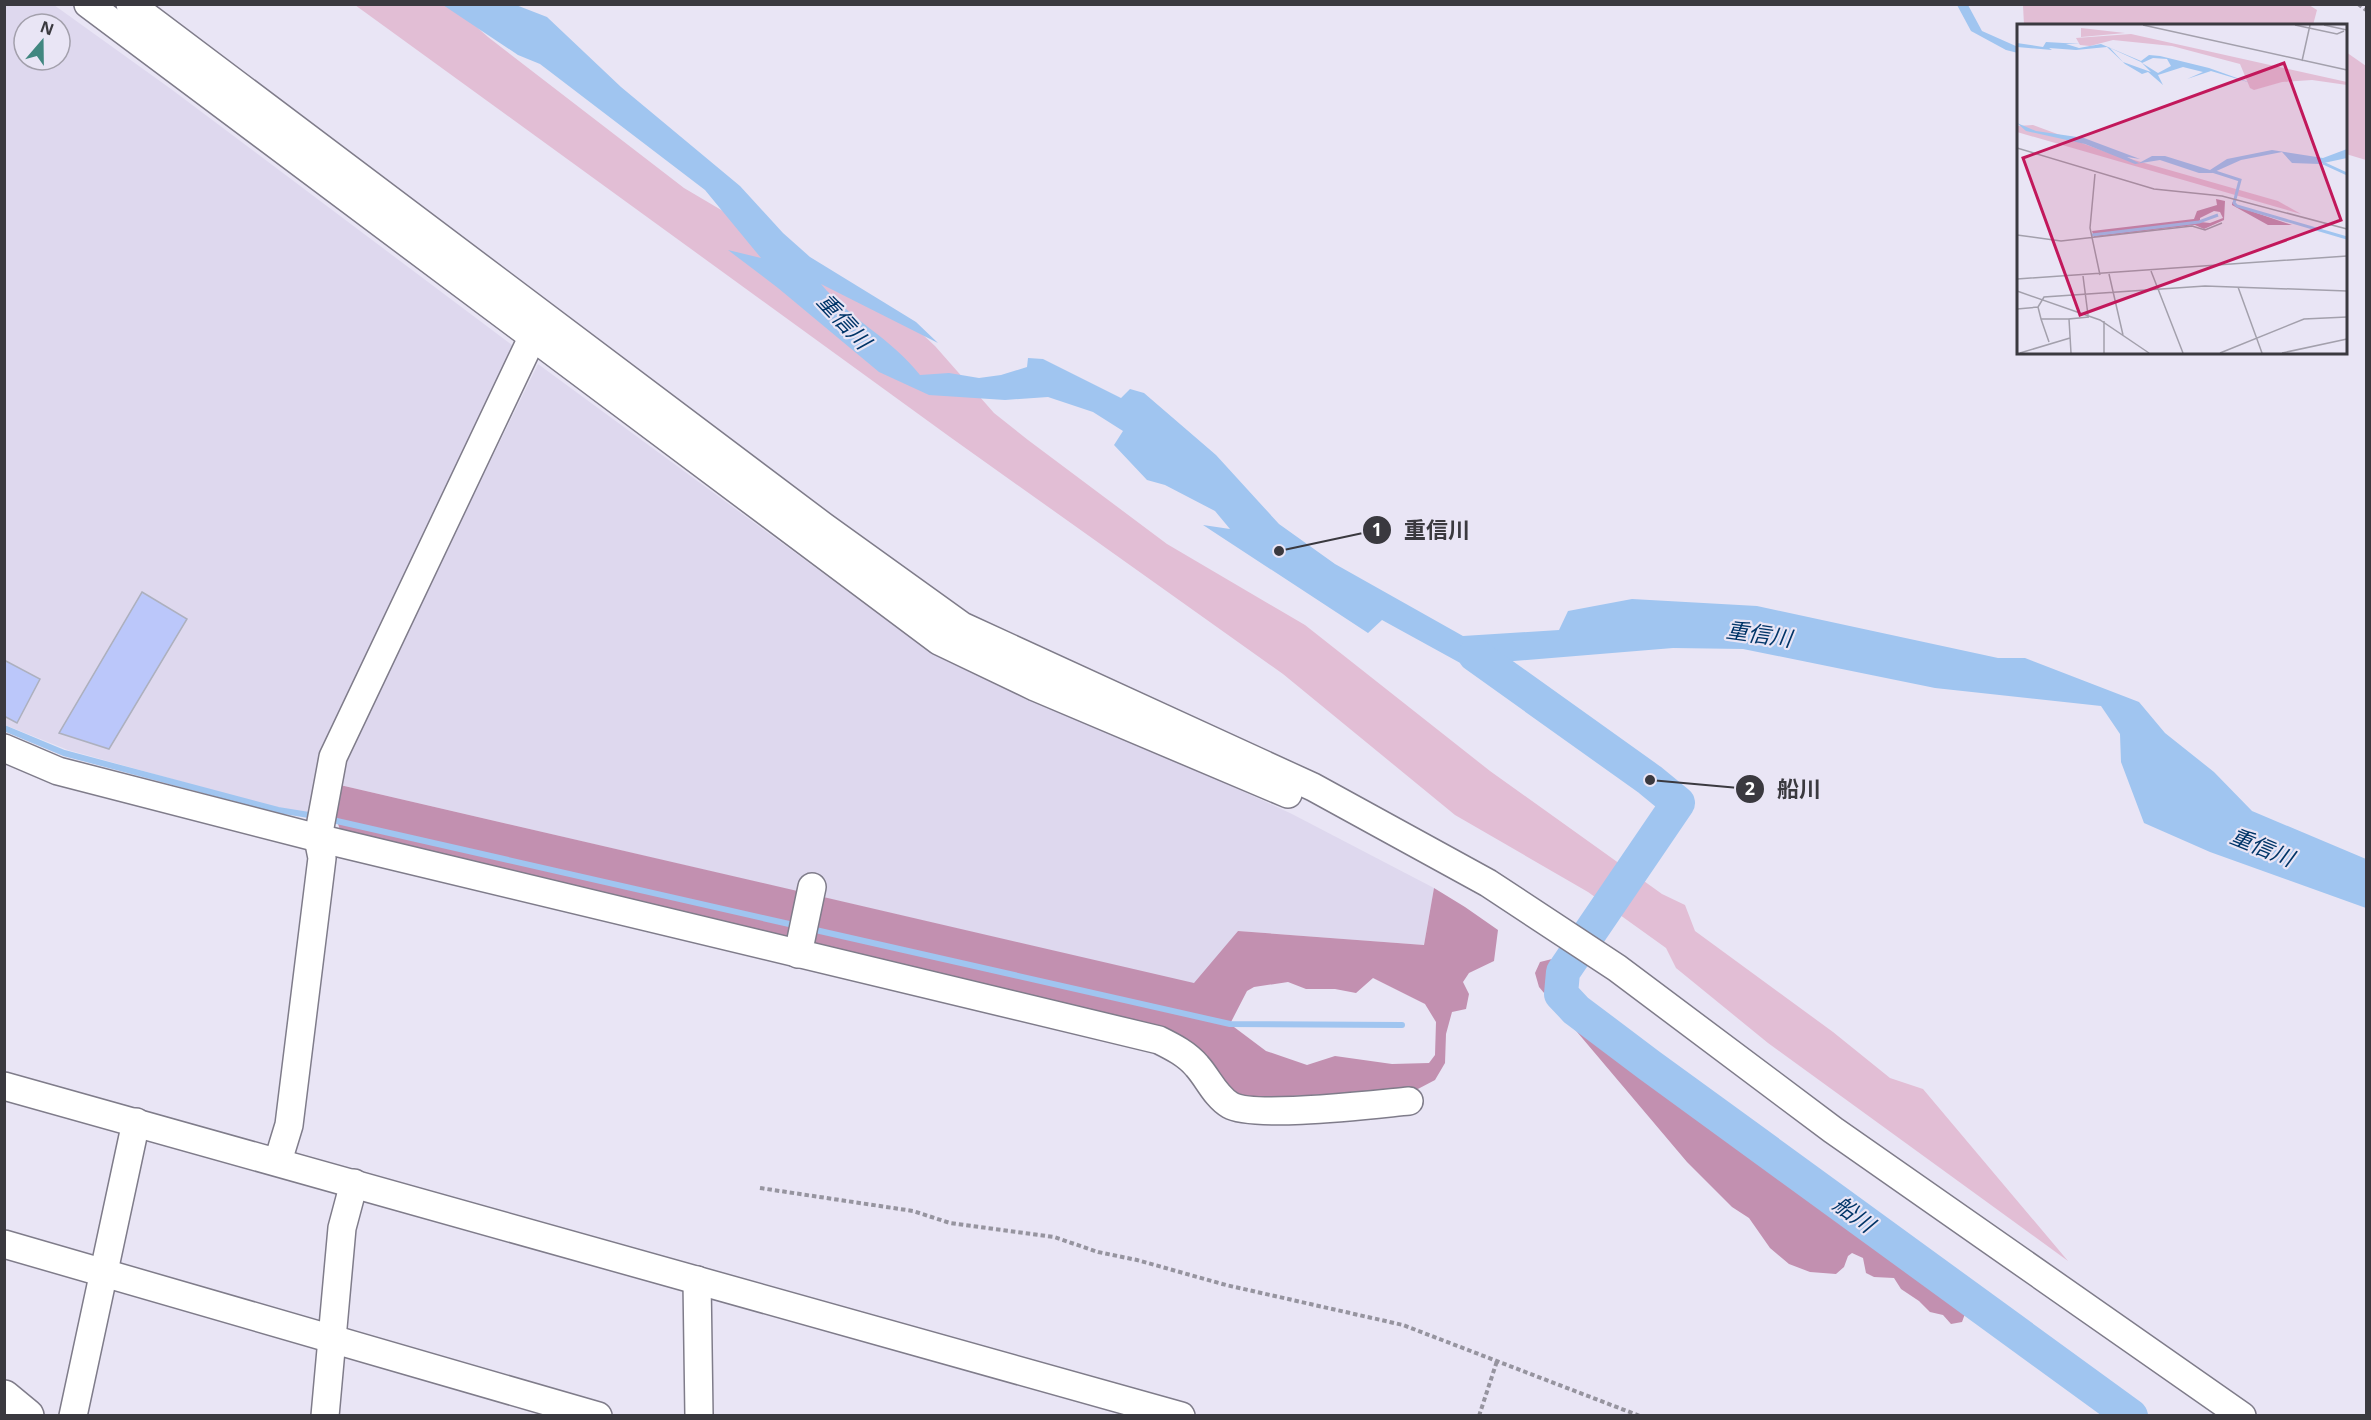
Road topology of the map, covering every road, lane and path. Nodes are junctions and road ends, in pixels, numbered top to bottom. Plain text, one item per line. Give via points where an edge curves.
1 (88, 4) edge
2 (130, 4) edge
3 (2358, 4) edge
4 (2367, 10) edge
5 (532, 338) junction
6 (4, 748) edge
7 (1352, 806) junction
8 (318, 838) junction
9 (811, 891) dead end
10 (799, 950) junction
11 (4, 1086) edge
12 (1410, 1101) dead end
13 (136, 1122) junction
14 (278, 1161) junction
15 (354, 1183) junction
16 (760, 1188) dead end
17 (4, 1244) edge
18 (104, 1272) junction
19 (697, 1280) junction
20 (332, 1339) junction
21 (1497, 1361) junction
22 (4, 1397) edge
23 (27, 1416) edge
24 (73, 1416) edge
25 (326, 1416) edge
26 (598, 1416) edge
27 (699, 1416) edge
28 (1181, 1416) edge
29 (1479, 1416) edge
30 (1640, 1416) edge
31 (2242, 1416) edge

1 - 5 street
2 - 7 street via 823,526 962,626
3 - 4 path
5 - 7 street via 939,641 1035,687 1287,794
5 - 8 street via 333,757
6 - 8 street via 58,771
7 - 31 street via 1488,883 1617,968 1833,1130
8 - 10 street
8 - 14 street via 322,858 289,1125
9 - 10 street
10 - 12 street via 1159,1040 1197,1066 1230,1105 1248,1110
11 - 13 street
13 - 14 street
13 - 18 street
14 - 15 street
15 - 19 street
15 - 20 street via 342,1228
16 - 21 path via 1054,1238 1226,1285 1403,1325
17 - 18 street
18 - 20 street
18 - 24 street
19 - 27 street
19 - 28 street
20 - 25 street
20 - 26 street
21 - 29 path
21 - 30 path
22 - 23 main road

